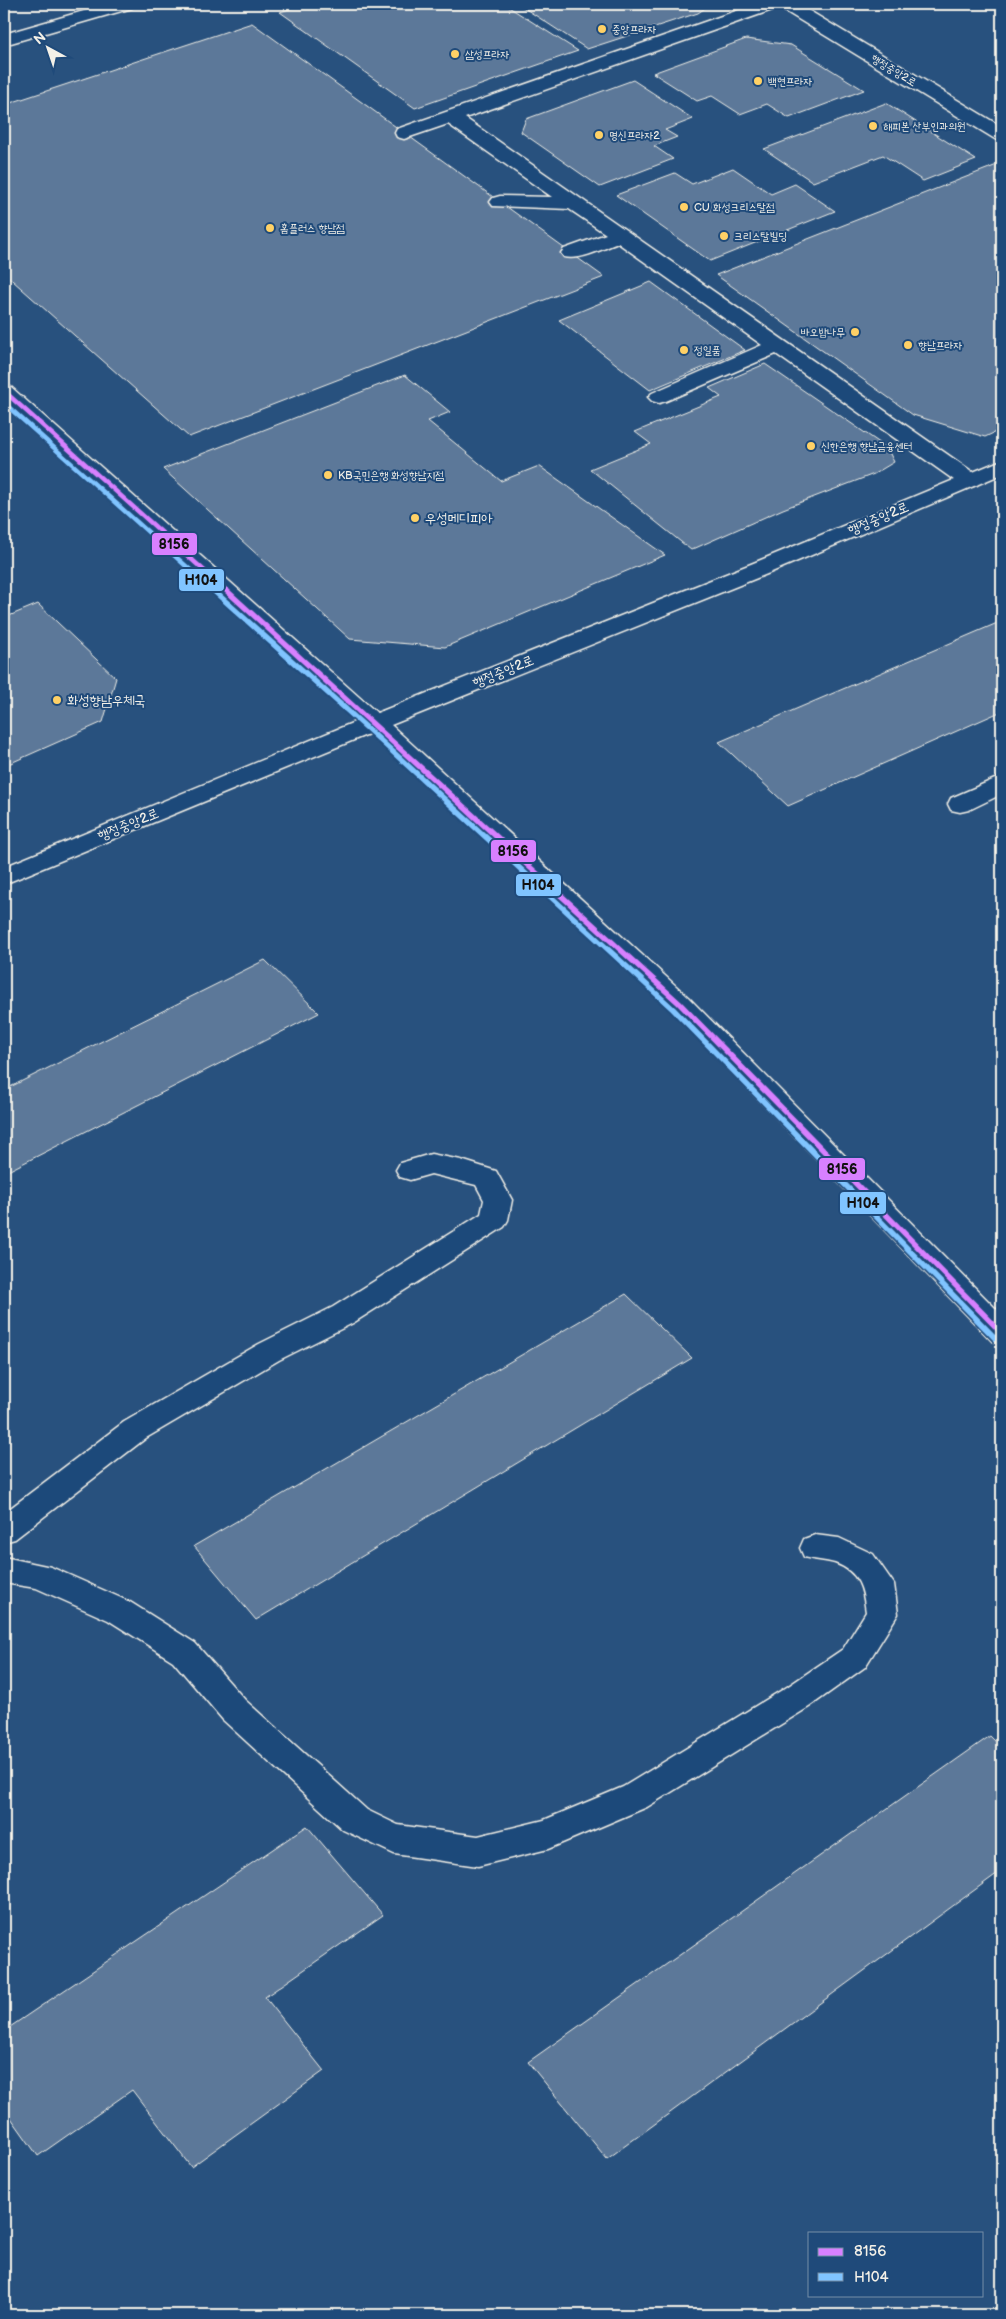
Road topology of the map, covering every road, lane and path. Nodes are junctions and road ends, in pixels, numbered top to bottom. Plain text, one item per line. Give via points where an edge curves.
1 (126, 4) edge
2 (772, 4) edge
3 (786, 4) edge
4 (4, 40) edge
5 (598, 46) dead end
6 (564, 56) dead end
7 (618, 58) junction
8 (584, 70) junction
9 (451, 117) junction
10 (404, 133) dead end
11 (1002, 135) edge
12 (500, 202) dead end
13 (574, 203) junction
14 (620, 236) junction
15 (571, 253) dead end
16 (777, 346) junction
17 (796, 359) junction
18 (773, 370) dead end
19 (4, 391) edge
20 (659, 397) dead end
21 (1002, 466) edge
22 (969, 480) junction
23 (374, 722) junction
24 (1002, 784) edge
25 (960, 804) dead end
26 (4, 876) edge
27 (410, 1170) dead end
28 (1002, 1333) edge
29 (4, 1530) edge
30 (815, 1548) dead end
31 (4, 1570) edge

1 - 4 street
2 - 7 street
3 - 11 street, 행정중앙2로
5 - 7 street
6 - 8 street
7 - 8 street
8 - 9 street
9 - 10 street
9 - 13 street
12 - 13 street
13 - 14 street
14 - 15 street
14 - 16 street
16 - 17 street
16 - 20 street
17 - 18 street
17 - 22 street
19 - 23 street
21 - 22 street, 행정중앙2로
22 - 23 street, 행정중앙2로 via 759,569
23 - 26 street, 행정중앙2로
23 - 28 street via 679,1003
24 - 25 street
27 - 29 street via 431,1164 486,1178 498,1200 494,1220 342,1315 269,1352 135,1430
30 - 31 street via 839,1551 862,1563 878,1584 882,1614 854,1658 636,1797 548,1834 478,1851 394,1839 355,1820 234,1710 184,1652 119,1611 40,1576

